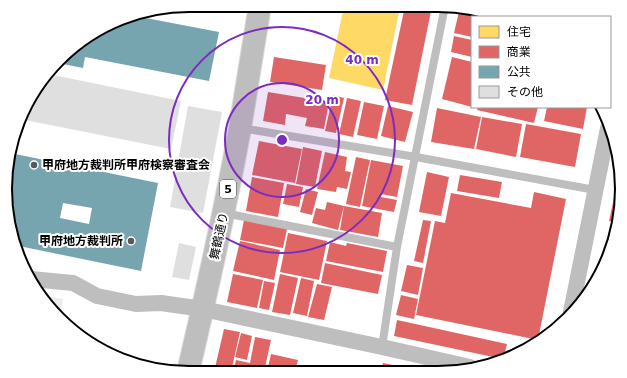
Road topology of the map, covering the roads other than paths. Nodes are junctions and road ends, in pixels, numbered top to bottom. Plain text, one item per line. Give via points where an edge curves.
1 (259, 12) edge
2 (444, 12) edge
3 (240, 128) junction
4 (607, 134) edge
5 (416, 157) junction
6 (595, 190) junction
7 (224, 212) junction
8 (398, 247) junction
9 (37, 280) edge
10 (573, 304) edge
11 (203, 309) junction
12 (382, 347) junction
13 (459, 364) edge
14 (189, 366) edge

1 - 3 main road, 舞鶴通り / 5
2 - 5 lane
3 - 5 lane
3 - 7 main road, 舞鶴通り / 5
4 - 6 street
5 - 6 lane
5 - 8 lane
6 - 10 street
7 - 8 lane
7 - 11 main road, 舞鶴通り / 5
8 - 12 lane
9 - 11 street via 73,283 97,296 136,304 161,303
11 - 12 street
11 - 14 main road, 舞鶴通り / 5
12 - 13 street

